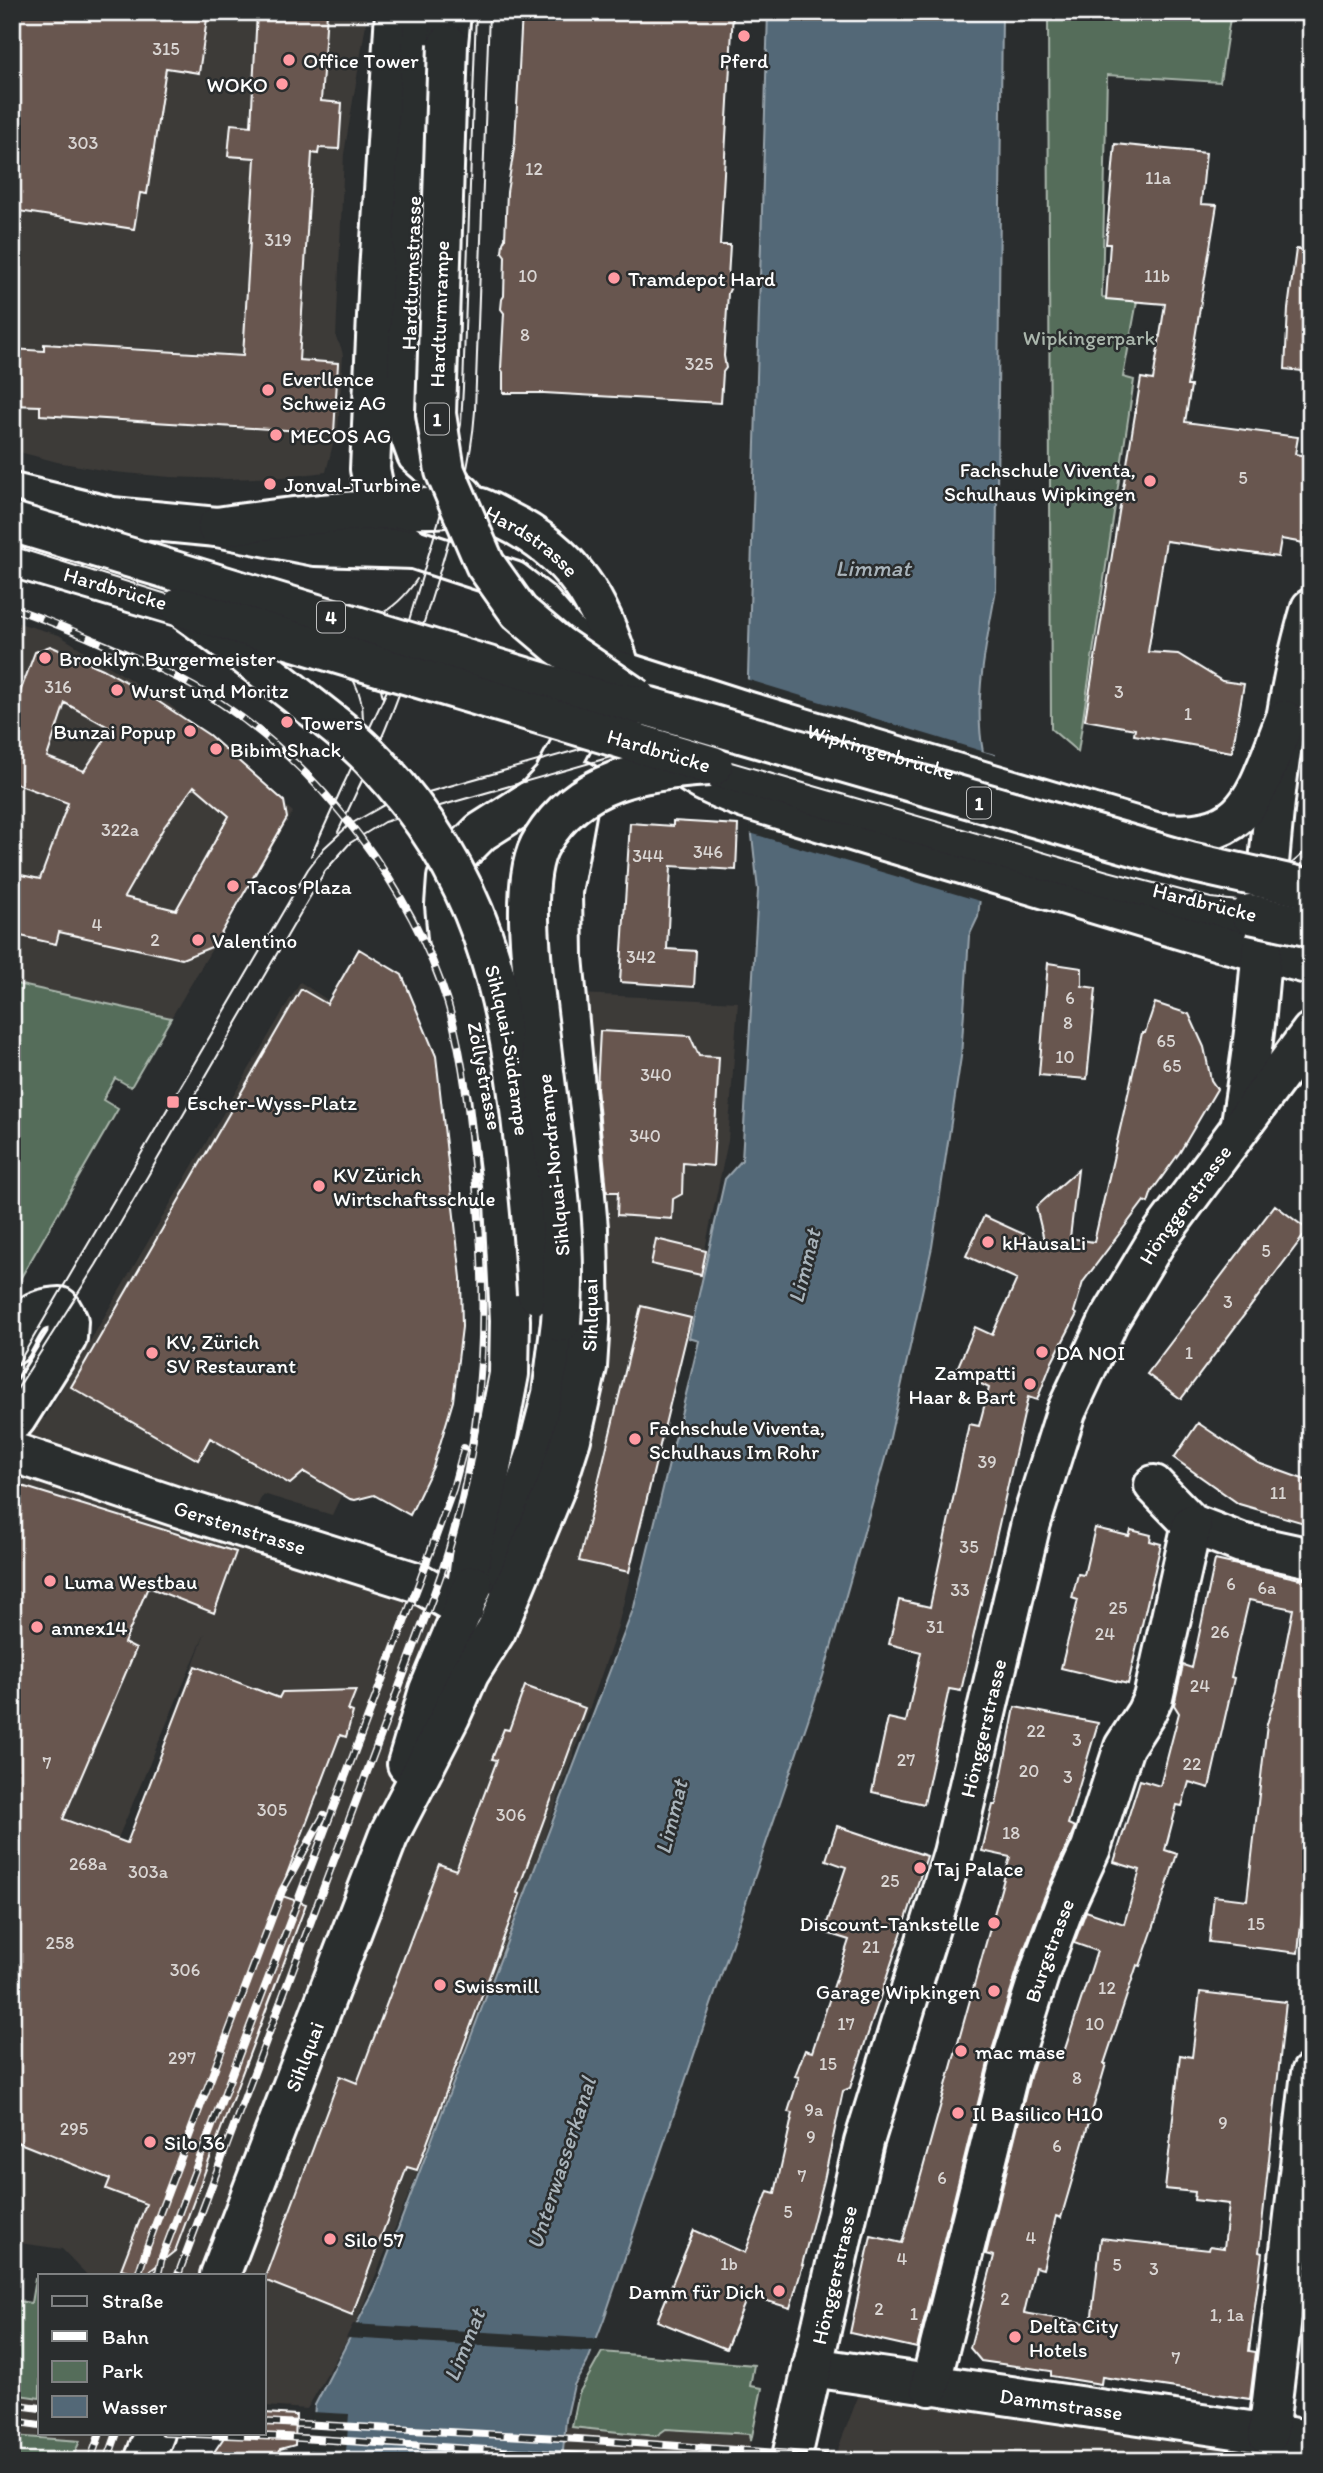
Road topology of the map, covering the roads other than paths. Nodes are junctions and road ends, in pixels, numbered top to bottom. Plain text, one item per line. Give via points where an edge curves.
1 (395, 12) edge
2 (424, 12) edge
3 (449, 28) edge
4 (12, 494) edge
5 (475, 506) junction
6 (378, 508) junction
7 (12, 522) edge
8 (217, 527) junction
9 (414, 549) junction
10 (12, 557) edge
11 (181, 607) junction
12 (1311, 608) edge
13 (610, 688) junction
14 (650, 707) junction
15 (1285, 720) junction
16 (578, 758) junction
17 (713, 766) junction
18 (1311, 889) edge
19 (1311, 927) edge
20 (1261, 953) junction
21 (1311, 965) edge
22 (1311, 1032) edge
23 (1240, 1129) junction
24 (549, 1308) junction
25 (12, 1345) edge
26 (12, 1421) edge
27 (12, 1452) edge
28 (1154, 1485) dead end
29 (1192, 1524) junction
30 (1311, 1558) edge
31 (464, 1609) junction
32 (469, 1674) junction
33 (388, 1837) junction
34 (1311, 2073) edge
35 (220, 2274) edge
36 (812, 2367) junction
37 (930, 2386) junction
38 (155, 2434) edge
39 (1268, 2435) junction
40 (1311, 2440) edge
41 (144, 2461) edge
42 (791, 2461) edge

1 - 6 street, Hardturmstrasse via 370,469
2 - 5 street, Hardturmstrasse via 407,428 417,455
3 - 14 street, Hardturmrampe / 1, bridge via 436,414 445,471 485,564 519,612 558,645
4 - 8 street, Hardstrasse via 112,517
5 - 6 street, Hardstrasse
5 - 13 street, Hardstrasse via 544,543 585,586 605,619
6 - 8 street, Hardstrasse
6 - 9 street, Hardstrasse via 397,537
7 - 14 street, Hardbrücke / 4, bridge via 601,700
8 - 9 street, Hardstrasse via 315,546
9 - 13 street, Hardstrasse via 513,581 540,602
10 - 11 street, Hardbrücke / 1
11 - 17 street, Hardbrücke / 1, bridge
11 - 24 street, Sihlquai-Südrampe, bridge via 374,761 430,829 470,900 486,939 508,1026
12 - 15 street
13 - 15 street, Wipkingerbrücke via 746,711 1179,835 1213,830 1234,820 1250,803
13 - 16 street via 586,717
13 - 20 street via 682,769 708,785
14 - 18 street, Hardbrücke / 1, bridge via 1190,862
15 - 20 street, Hönggerstrasse
16 - 31 street, Zöllystrasse via 536,797 481,832 458,855 447,878 448,938 469,996 491,1096 504,1202 510,1320 509,1374 473,1542
16 - 32 street, Sihlquai via 579,789 562,892 563,957 588,1228 587,1367 571,1440 551,1498 496,1631
17 - 19 street, Hardbrücke / 1, bridge via 1019,854
17 - 24 street, Sihlquai-Nordrampe, bridge via 657,769 601,786 564,814 540,842 528,886 531,957 564,1281
20 - 21 street
20 - 23 street, Hönggerstrasse
22 - 23 street, Hönggerstrasse
23 - 36 street, Hönggerstrasse via 1130,1282 1082,1375 1054,1445 1031,1523 953,1853 864,2142
24 - 31 street, Sihlquai-Südrampe via 495,1525
24 - 32 street, Sihlquai-Nordrampe via 552,1394 482,1612
25 - 26 street via 29,1316 40,1308 60,1307 68,1321 67,1338
27 - 31 street, Gerstenstrasse via 419,1583
28 - 29 street
29 - 30 street via 1241,1543
29 - 37 street, Burgstrasse via 1153,1698 1124,1747 1018,2040
31 - 33 street, Sihlquai via 429,1690
32 - 33 street, Sihlquai
33 - 35 street, Sihlquai
34 - 39 street
36 - 37 street, Dammstrasse
36 - 42 street, Hönggerstrasse
37 - 39 street, Dammstrasse
38 - 41 street
39 - 40 street, Dammstrasse

